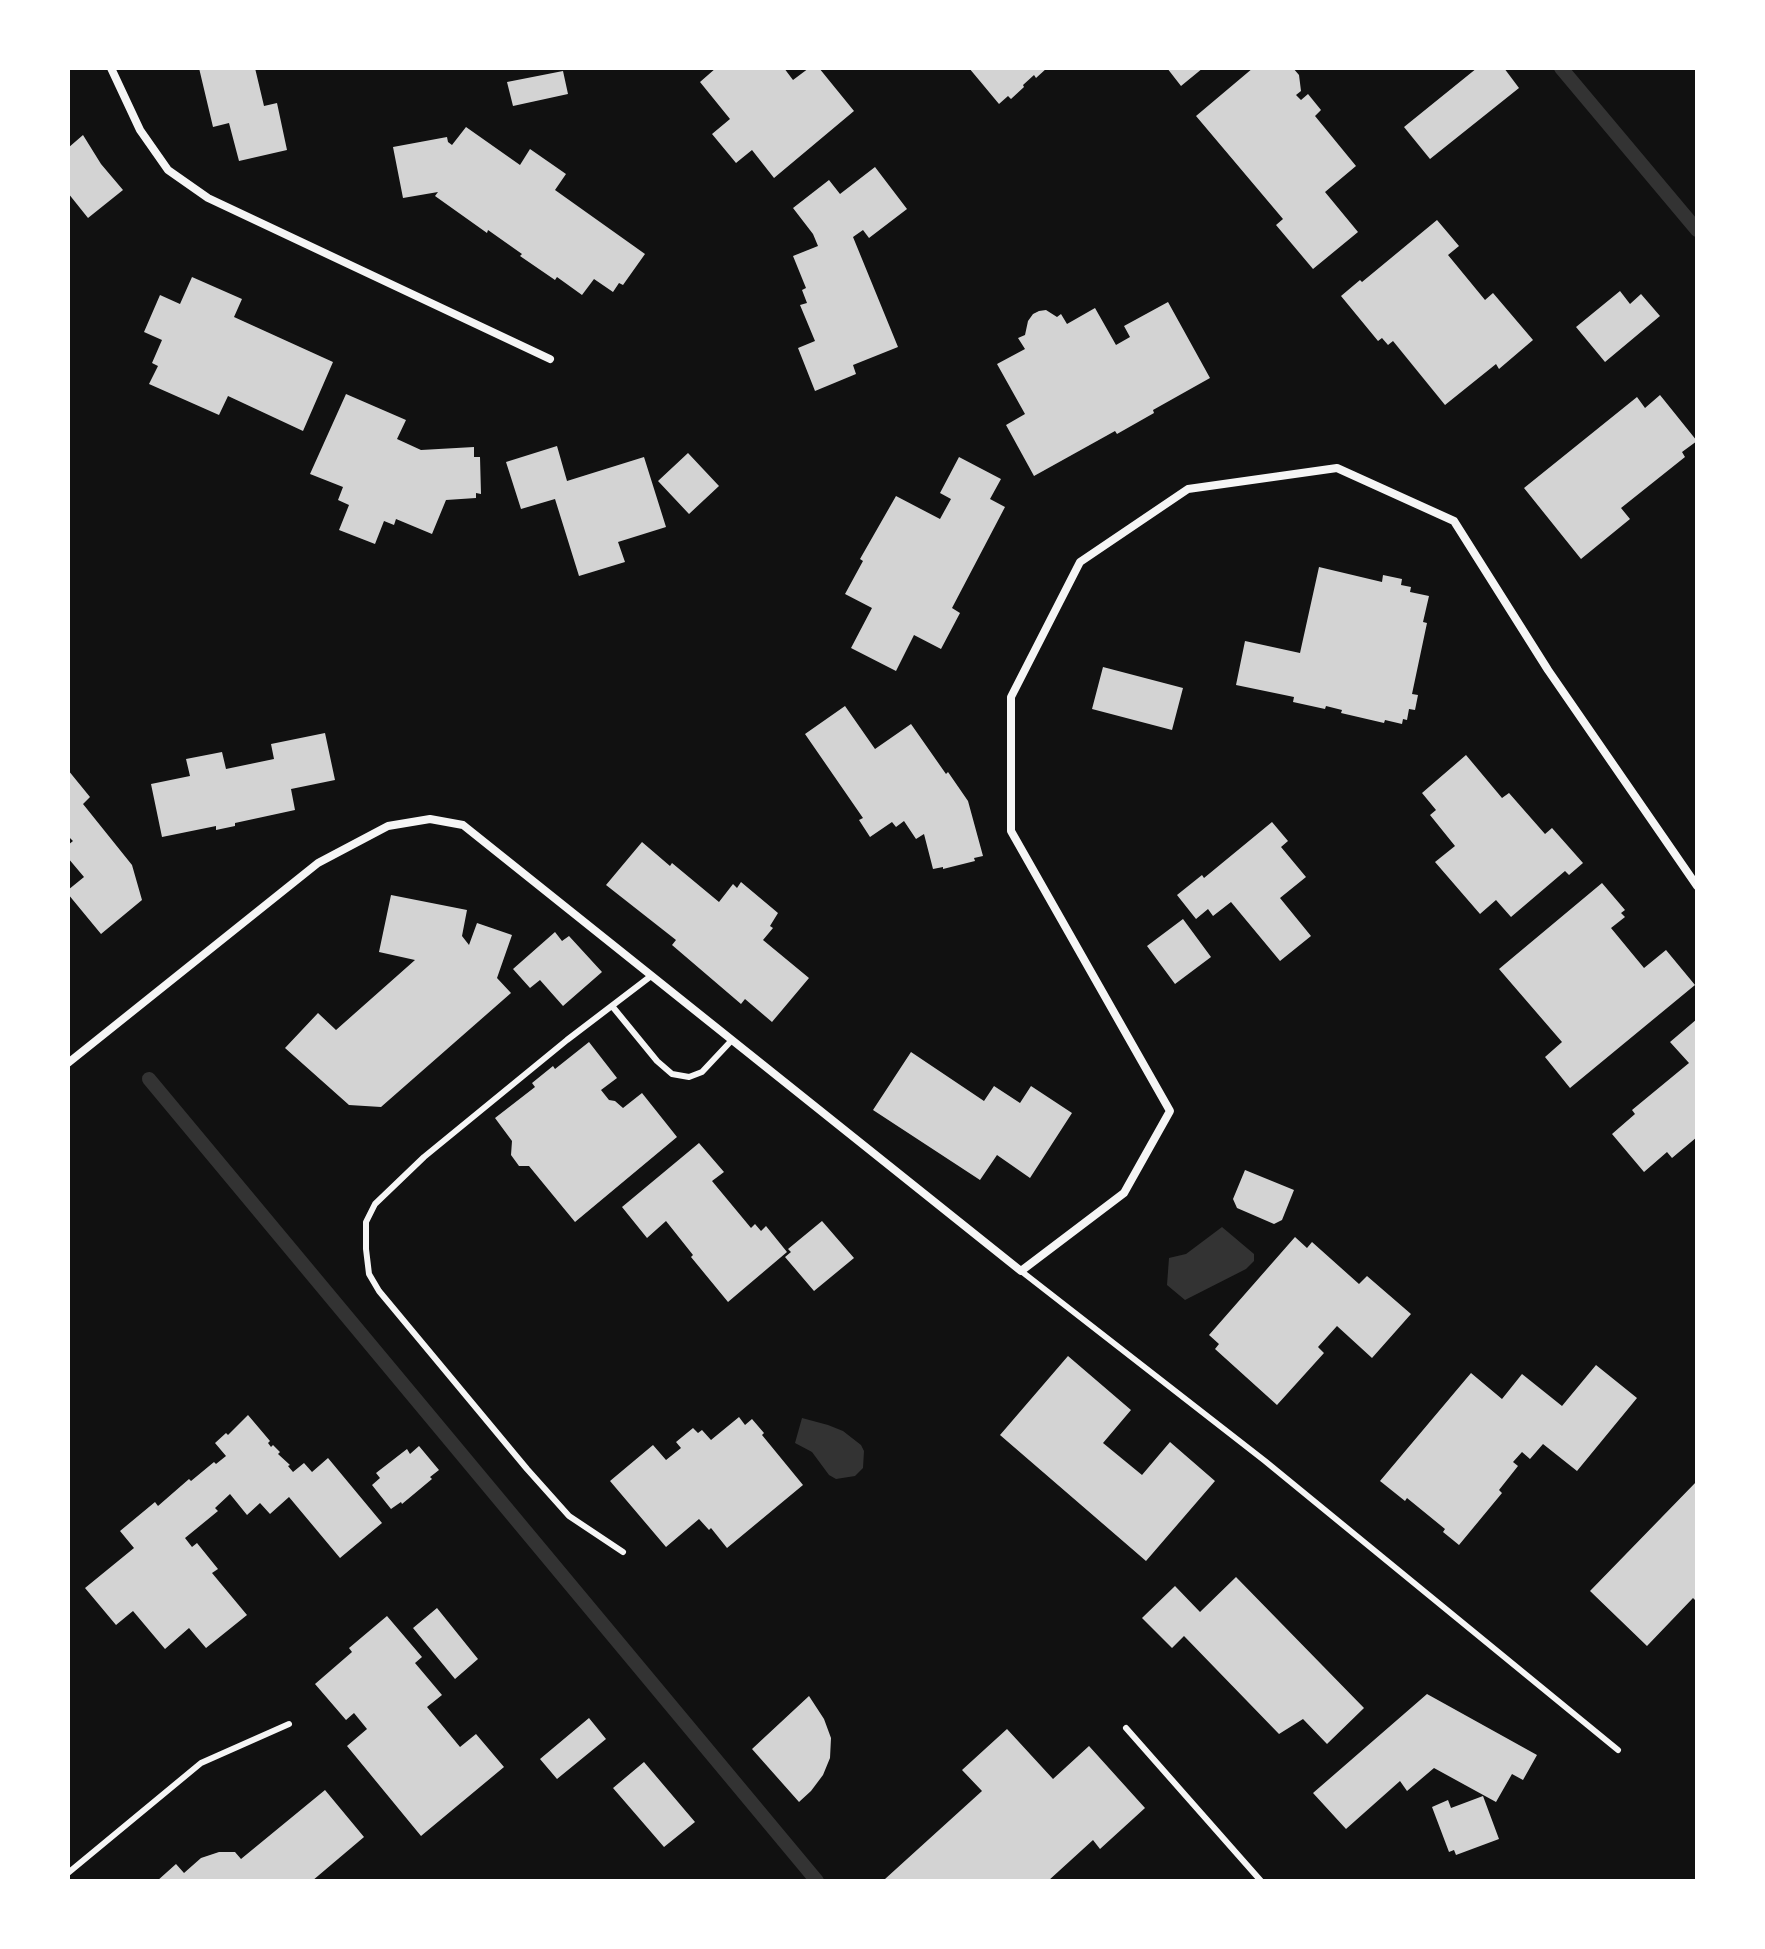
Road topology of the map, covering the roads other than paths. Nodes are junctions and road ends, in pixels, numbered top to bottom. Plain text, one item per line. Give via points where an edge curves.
1 (111, 68) edge
2 (550, 359) dead end
3 (1697, 886) edge
4 (651, 976) junction
5 (612, 1006) junction
6 (732, 1040) junction
7 (68, 1063) edge
8 (1021, 1271) junction
9 (623, 1552) dead end
10 (289, 1724) dead end
11 (1126, 1728) dead end
12 (1618, 1750) dead end
13 (68, 1873) edge
14 (1261, 1881) edge

1 - 2 street via 140,130 168,170 208,198
3 - 8 street via 1548,670 1454,521 1337,468 1188,489 1080,562 1011,697 1011,831 1170,1111 1124,1193
4 - 5 lane
4 - 6 street
4 - 7 street via 463,825 430,819 388,826 318,863
5 - 6 lane via 672,1074 689,1077 702,1072
5 - 9 lane via 398,1180 366,1222 366,1249 369,1274 379,1291 527,1469 569,1516
6 - 8 street
8 - 12 lane via 1265,1461
10 - 13 lane via 201,1763
11 - 14 lane

